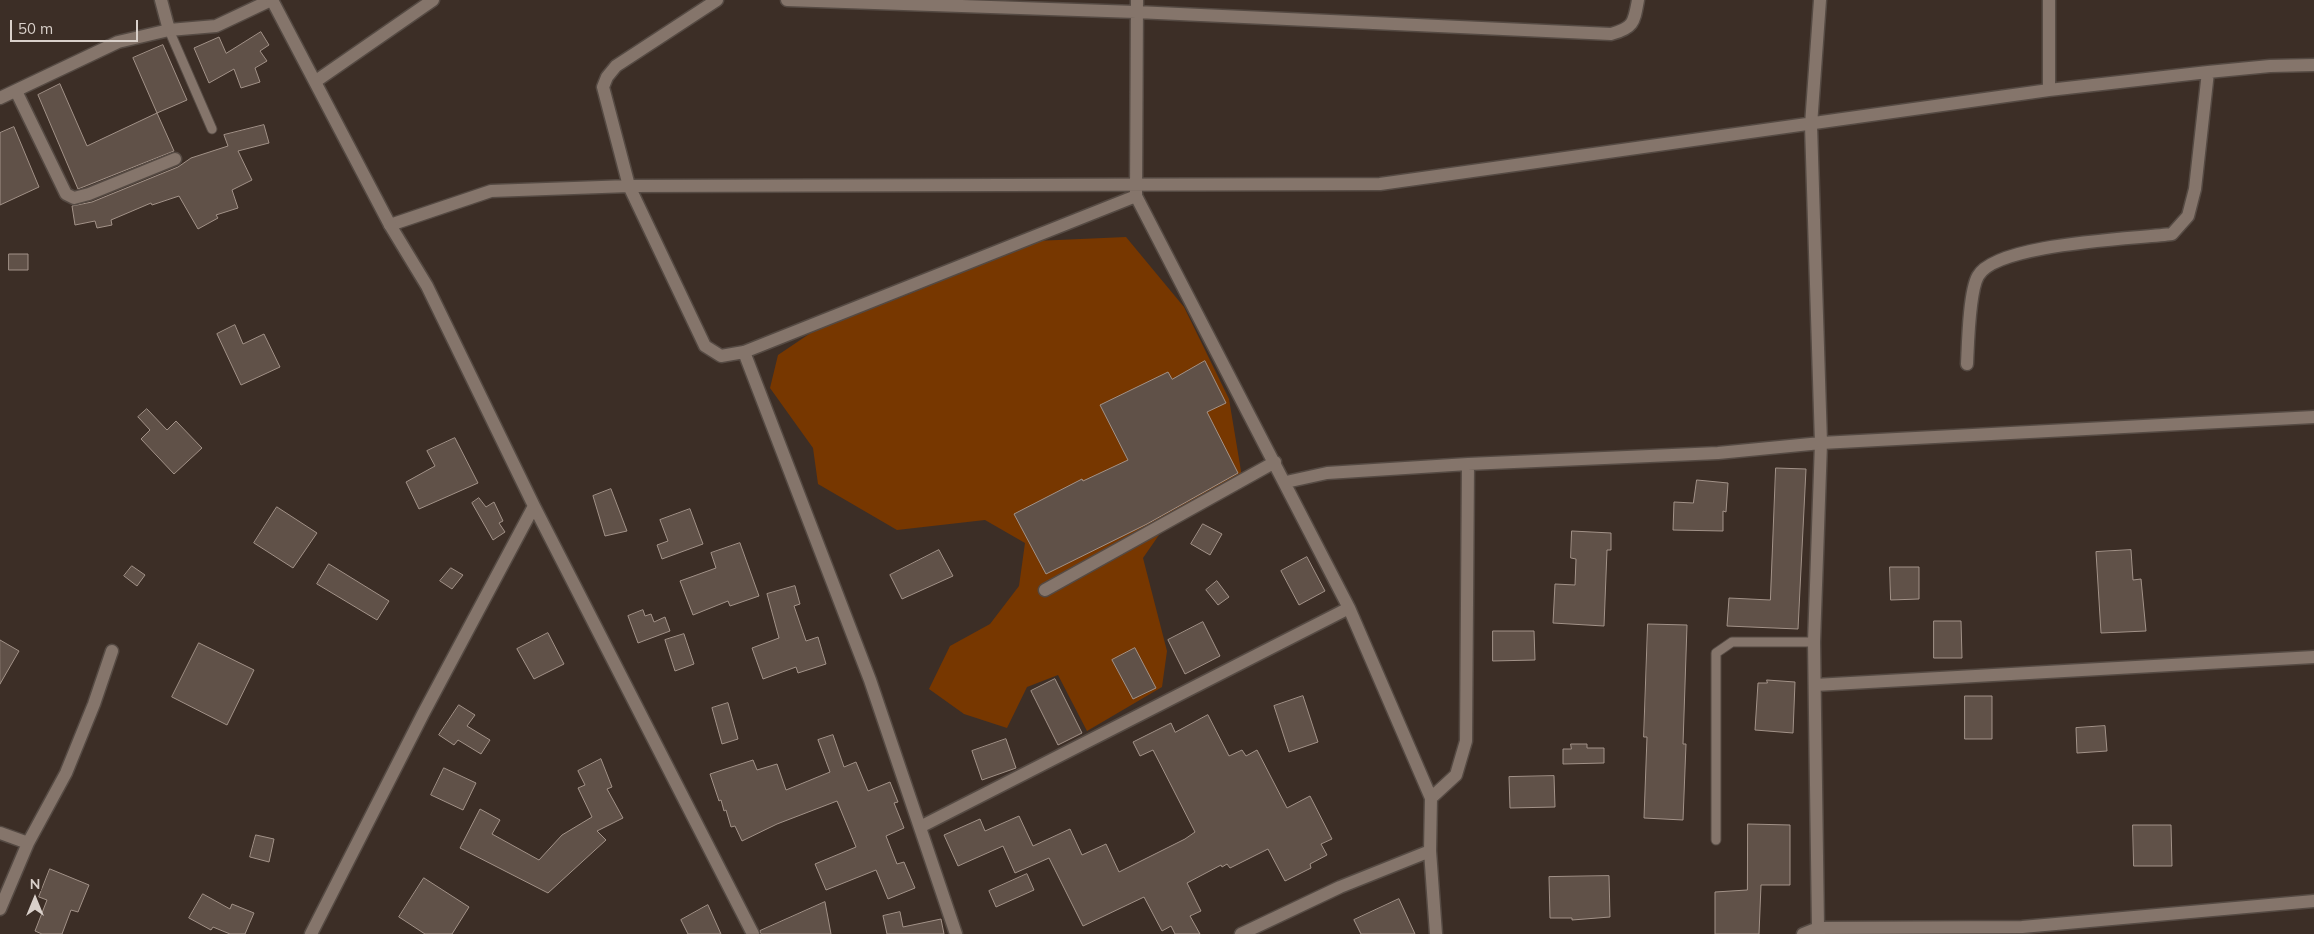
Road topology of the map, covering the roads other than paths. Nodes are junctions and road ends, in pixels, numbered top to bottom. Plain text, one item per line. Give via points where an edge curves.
1 (161, 0) edge
2 (272, 0) edge
3 (433, 0) edge
4 (717, 0) edge
5 (787, 0) edge
6 (1638, 0) edge
7 (1820, 0) edge
8 (2050, 0) edge
9 (1136, 6) edge
10 (169, 30) junction
11 (2314, 65) edge
12 (2208, 72) junction
13 (316, 81) junction
14 (2049, 90) junction
15 (16, 91) junction
16 (0, 98) edge
17 (1810, 125) junction
18 (212, 130) dead end
19 (175, 159) dead end
20 (628, 186) junction
21 (1136, 190) junction
22 (390, 225) junction
23 (744, 352) junction
24 (1967, 364) dead end
25 (2314, 417) edge
26 (1821, 443) junction
27 (1275, 462) junction
28 (1468, 464) junction
29 (1286, 482) junction
30 (534, 506) junction
31 (1045, 590) dead end
32 (1349, 608) junction
33 (1814, 642) junction
34 (112, 651) dead end
35 (2314, 656) edge
36 (1815, 685) junction
37 (1431, 798) junction
38 (920, 827) junction
39 (0, 833) edge
40 (1716, 840) dead end
41 (28, 843) junction
42 (1430, 851) junction
43 (2314, 901) edge
44 (0, 909) edge
45 (1818, 928) junction
46 (2022, 930) edge
47 (311, 934) edge
48 (753, 934) edge
49 (956, 934) edge
50 (1241, 934) edge
51 (1436, 934) edge
52 (1803, 934) edge

1 - 10 street
2 - 10 street via 216,26
2 - 13 street
3 - 13 street
4 - 20 street via 616,66 607,76 603,87
5 - 9 street
6 - 9 street via 1634,21 1625,30 1612,34
7 - 17 street
8 - 14 street
9 - 21 street
10 - 15 street via 118,42
10 - 18 lane
11 - 12 street
12 - 14 street
12 - 24 street via 2188,216 2172,234 2072,243 2000,258 1978,276
13 - 22 street
14 - 17 street
15 - 16 street
15 - 19 street via 66,194 74,198
17 - 21 street via 1380,184
17 - 26 street
20 - 21 street
20 - 22 street via 490,190
20 - 23 street via 706,346 721,356
21 - 23 street
21 - 27 street
22 - 30 street via 427,286
23 - 38 street via 870,680
25 - 26 street
26 - 28 street via 1718,453
26 - 33 street
27 - 29 street
27 - 31 street
28 - 29 street via 1327,473
28 - 37 street via 1466,741 1456,775
29 - 32 street
30 - 47 street
30 - 48 street
32 - 37 street
32 - 38 street
33 - 36 street
33 - 40 lane via 1732,642 1716,653
34 - 41 street via 66,773
35 - 36 street
36 - 45 street
37 - 42 street
38 - 49 street
39 - 41 street
41 - 44 street
42 - 50 street via 1340,887
42 - 51 street
43 - 46 street
45 - 46 street
45 - 52 street

